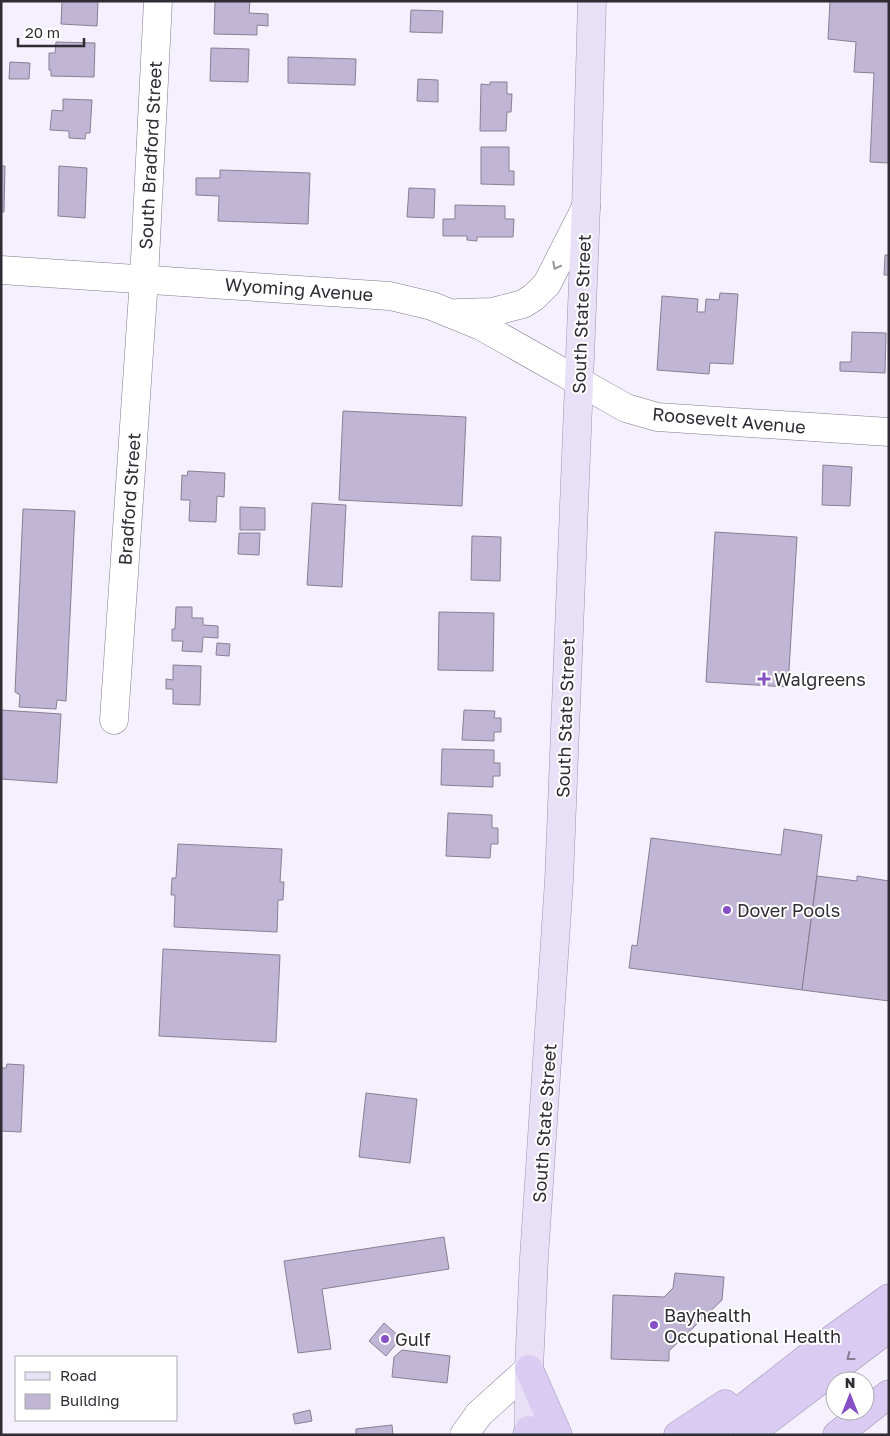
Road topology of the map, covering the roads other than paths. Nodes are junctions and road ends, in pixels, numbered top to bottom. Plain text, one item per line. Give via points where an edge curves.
1 (158, 1) edge
2 (592, 1) edge
3 (586, 207) junction
4 (1, 270) edge
5 (144, 279) junction
6 (453, 313) junction
7 (578, 380) junction
8 (889, 432) edge
9 (114, 720) dead end
10 (889, 1298) edge
11 (889, 1328) edge
12 (821, 1348) junction
13 (529, 1369) junction
14 (889, 1394) edge
15 (528, 1433) edge
16 (464, 1435) edge
17 (558, 1435) edge
18 (678, 1435) edge
19 (709, 1435) edge
20 (748, 1435) edge
21 (837, 1435) edge

1 - 5 street, South Bradford Street
2 - 3 main road, South State Street
3 -> 6 street via 547,284 534,297 523,304 492,312
3 - 7 main road, South State Street
4 - 5 street, Wyoming Avenue
5 - 6 street, Wyoming Avenue via 383,295
5 - 9 street, Bradford Street
6 - 7 street, Wyoming Avenue
7 - 8 street, Roosevelt Avenue via 626,408 657,416
7 - 13 main road, South State Street via 559,880
10 - 12 highway
11 -> 20 highway
12 - 18 highway
12 - 19 highway
13 - 15 main road, South State Street
13 - 16 street via 479,1414
13 - 17 highway
14 - 21 highway

